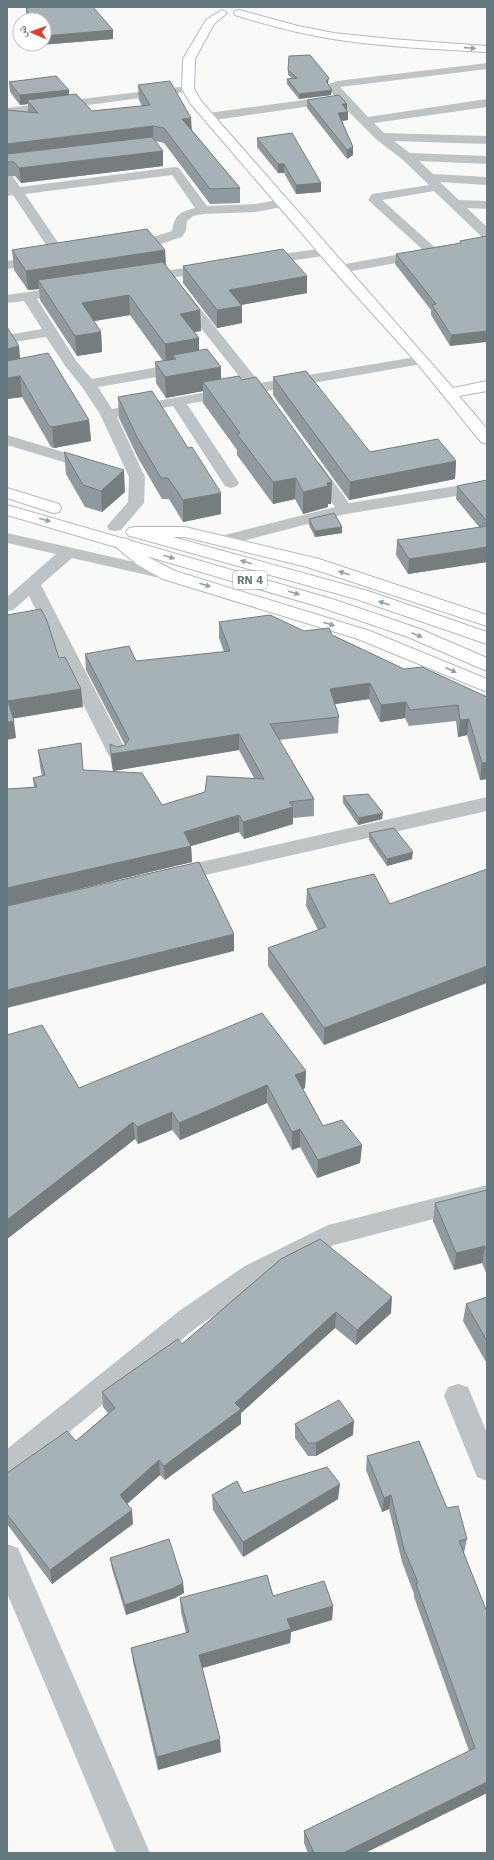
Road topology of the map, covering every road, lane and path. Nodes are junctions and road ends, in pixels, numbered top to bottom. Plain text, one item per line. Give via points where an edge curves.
1 (250, 7) edge
2 (218, 10) edge
3 (239, 13) junction
4 (487, 39) edge
5 (487, 49) edge
6 (487, 66) edge
7 (188, 89) junction
8 (342, 98) junction
9 (487, 103) edge
10 (7, 112) edge
11 (208, 117) junction
12 (365, 121) junction
13 (381, 137) junction
14 (487, 140) edge
15 (407, 157) junction
16 (487, 160) edge
17 (7, 176) edge
18 (487, 181) edge
19 (434, 183) junction
20 (12, 192) edge
21 (282, 203) junction
22 (456, 204) junction
23 (487, 205) edge
24 (203, 210) junction
25 (484, 239) edge
26 (116, 248) edge
27 (448, 249) edge
28 (325, 252) junction
29 (433, 252) junction
30 (77, 254) edge
31 (61, 257) junction
32 (246, 264) edge
33 (7, 265) edge
34 (230, 266) edge
35 (340, 269) junction
36 (167, 275) junction
37 (128, 281) edge
38 (82, 288) edge
39 (28, 296) junction
40 (8, 298) edge
41 (49, 332) junction
42 (7, 339) edge
43 (232, 359) junction
44 (422, 360) junction
45 (216, 361) edge
46 (201, 364) edge
47 (88, 384) junction
48 (487, 386) edge
49 (258, 388) junction
50 (449, 393) junction
51 (177, 401) junction
52 (272, 407) edge
53 (108, 414) junction
54 (487, 439) edge
55 (7, 440) edge
56 (304, 452) edge
57 (137, 477) junction
58 (231, 483) dead end
59 (487, 486) edge
60 (7, 493) edge
61 (345, 509) junction
62 (7, 510) edge
63 (124, 534) junction
64 (7, 538) edge
65 (223, 540) junction
66 (69, 552) junction
67 (169, 574) junction
68 (32, 584) junction
69 (7, 605) edge
70 (487, 621) edge
71 (487, 638) edge
72 (487, 665) edge
73 (487, 686) edge
74 (118, 756) edge
75 (487, 804) edge
76 (154, 880) edge
77 (487, 1195) edge
78 (458, 1396) dead end
79 (7, 1466) edge
80 (487, 1468) edge
81 (7, 1558) edge
82 (133, 1853) edge

1 - 3 main road via 248,11
1 - 4 main road via 341,30 400,36
2 - 3 main road
2 - 7 main road via 189,60
3 -> 5 main road via 334,36
6 - 8 street via 333,86
7 - 10 street
7 - 11 main road
8 - 11 street
8 - 12 street
9 - 12 street
11 - 21 main road
12 - 13 street
13 - 14 street
13 - 15 street
15 - 16 street
15 - 19 street
17 - 20 street
18 - 19 street
19 - 22 street
19 - 29 street via 377,197 374,200
20 - 24 street via 172,166
20 - 31 street
21 - 24 street via 256,208
21 - 28 main road
22 - 23 street
22 - 25 street
24 - 26 street via 186,214 182,218 179,231 171,236
27 - 29 street
28 - 32 street
28 - 35 main road
29 - 35 street
30 - 31 street
31 - 33 street
34 - 36 street
35 - 44 main road
36 - 37 street
36 - 43 street
38 - 39 street
39 - 40 street
39 - 41 street
41 - 42 street
41 - 47 street via 64,366
43 - 45 street
43 - 49 street
44 - 49 street
44 - 50 main road
46 - 47 street
47 - 53 street
48 - 50 main road
49 - 51 street
49 - 52 street
50 - 54 main road
51 - 53 street
51 - 58 street
53 - 57 street
55 - 57 street
56 - 61 street
57 - 63 street via 136,503
59 - 61 street
60 - 63 main road, RN 4
61 - 65 street
62 -> 63 main road, RN 4
63 - 65 main road via 185,532
63 - 67 main road via 148,565
71 -> 63 main road, RN 4 via 362,595
63 -> 72 main road, RN 4 via 365,615
64 - 66 street
70 -> 65 main road via 313,563
66 - 67 street
66 - 68 street
67 -> 73 main road via 364,635
68 - 69 street
68 - 74 street
75 - 76 street
77 - 79 street via 328,1236 254,1274 188,1319
78 - 80 street
81 - 82 street

